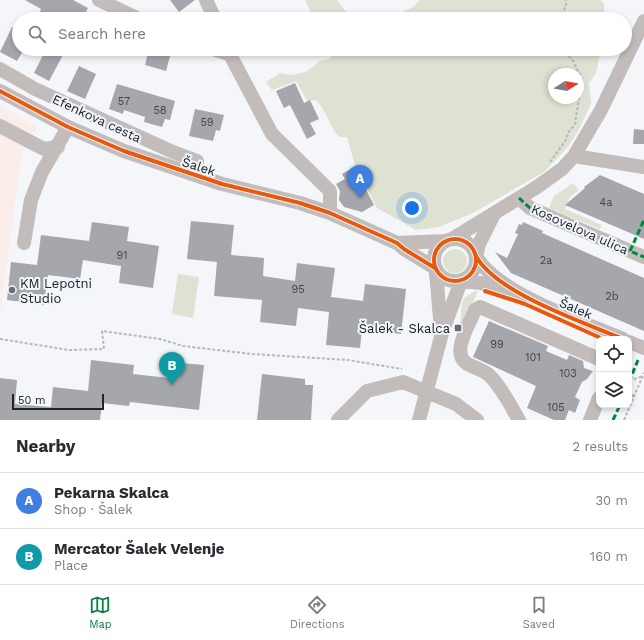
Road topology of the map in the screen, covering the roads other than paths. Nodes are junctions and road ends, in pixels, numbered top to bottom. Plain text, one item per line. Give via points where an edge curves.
1 (99, 0) edge
2 (206, 0) edge
3 (124, 12) edge
4 (212, 12) edge
5 (644, 21) edge
6 (632, 46) edge
7 (230, 56) edge
8 (627, 56) edge
9 (0, 69) edge
10 (0, 92) edge
11 (0, 126) edge
12 (68, 127) junction
13 (58, 147) junction
14 (173, 152) junction
15 (574, 156) junction
16 (197, 161) dead end
17 (169, 167) junction
18 (644, 167) edge
19 (519, 198) junction
20 (330, 213) junction
21 (494, 214) junction
22 (449, 240) junction
23 (24, 243) dead end
24 (397, 243) junction
25 (476, 256) junction
26 (644, 257) edge
27 (435, 268) junction
28 (461, 281) junction
29 (521, 295) junction
30 (442, 333) junction
31 (616, 336) edge
32 (632, 343) edge
33 (644, 348) edge
34 (596, 358) edge
35 (427, 390) junction
36 (596, 405) edge
37 (338, 420) edge
38 (419, 420) edge
39 (477, 420) edge
40 (519, 420) edge
41 (590, 420) edge

1 - 3 street
2 - 4 street
5 - 6 street
7 - 20 street via 272,134 330,191
8 - 15 street via 601,110
9 - 14 street, Efenkova cesta via 35,89
10 - 12 street, Šalek
11 - 13 street via 44,149
12 - 13 street
12 - 17 street, Šalek
13 - 23 street via 42,172 31,200
14 - 16 street, Efenkova cesta
14 - 17 street
15 - 18 street
15 - 19 street via 551,177
17 - 20 street, Šalek
19 - 21 street
19 - 26 street, Kosovelova ulica via 530,208
20 - 24 street, Šalek
21 - 22 street
21 - 25 street
22 - 24 street
22 - 25 street via 465,241
22 - 27 street via 437,249 434,255
24 - 27 street
25 - 28 street via 475,269
25 - 29 street via 485,270
27 - 28 street via 443,278
27 - 30 street
28 - 29 street via 477,282 510,294
28 - 30 street
29 - 31 street, Šalek
30 - 35 street
32 - 33 street
34 - 40 street via 480,307 475,310 460,347 461,358 489,375
35 - 37 street via 403,382 381,386 367,391
35 - 38 street
35 - 39 street via 456,404
36 - 41 street

